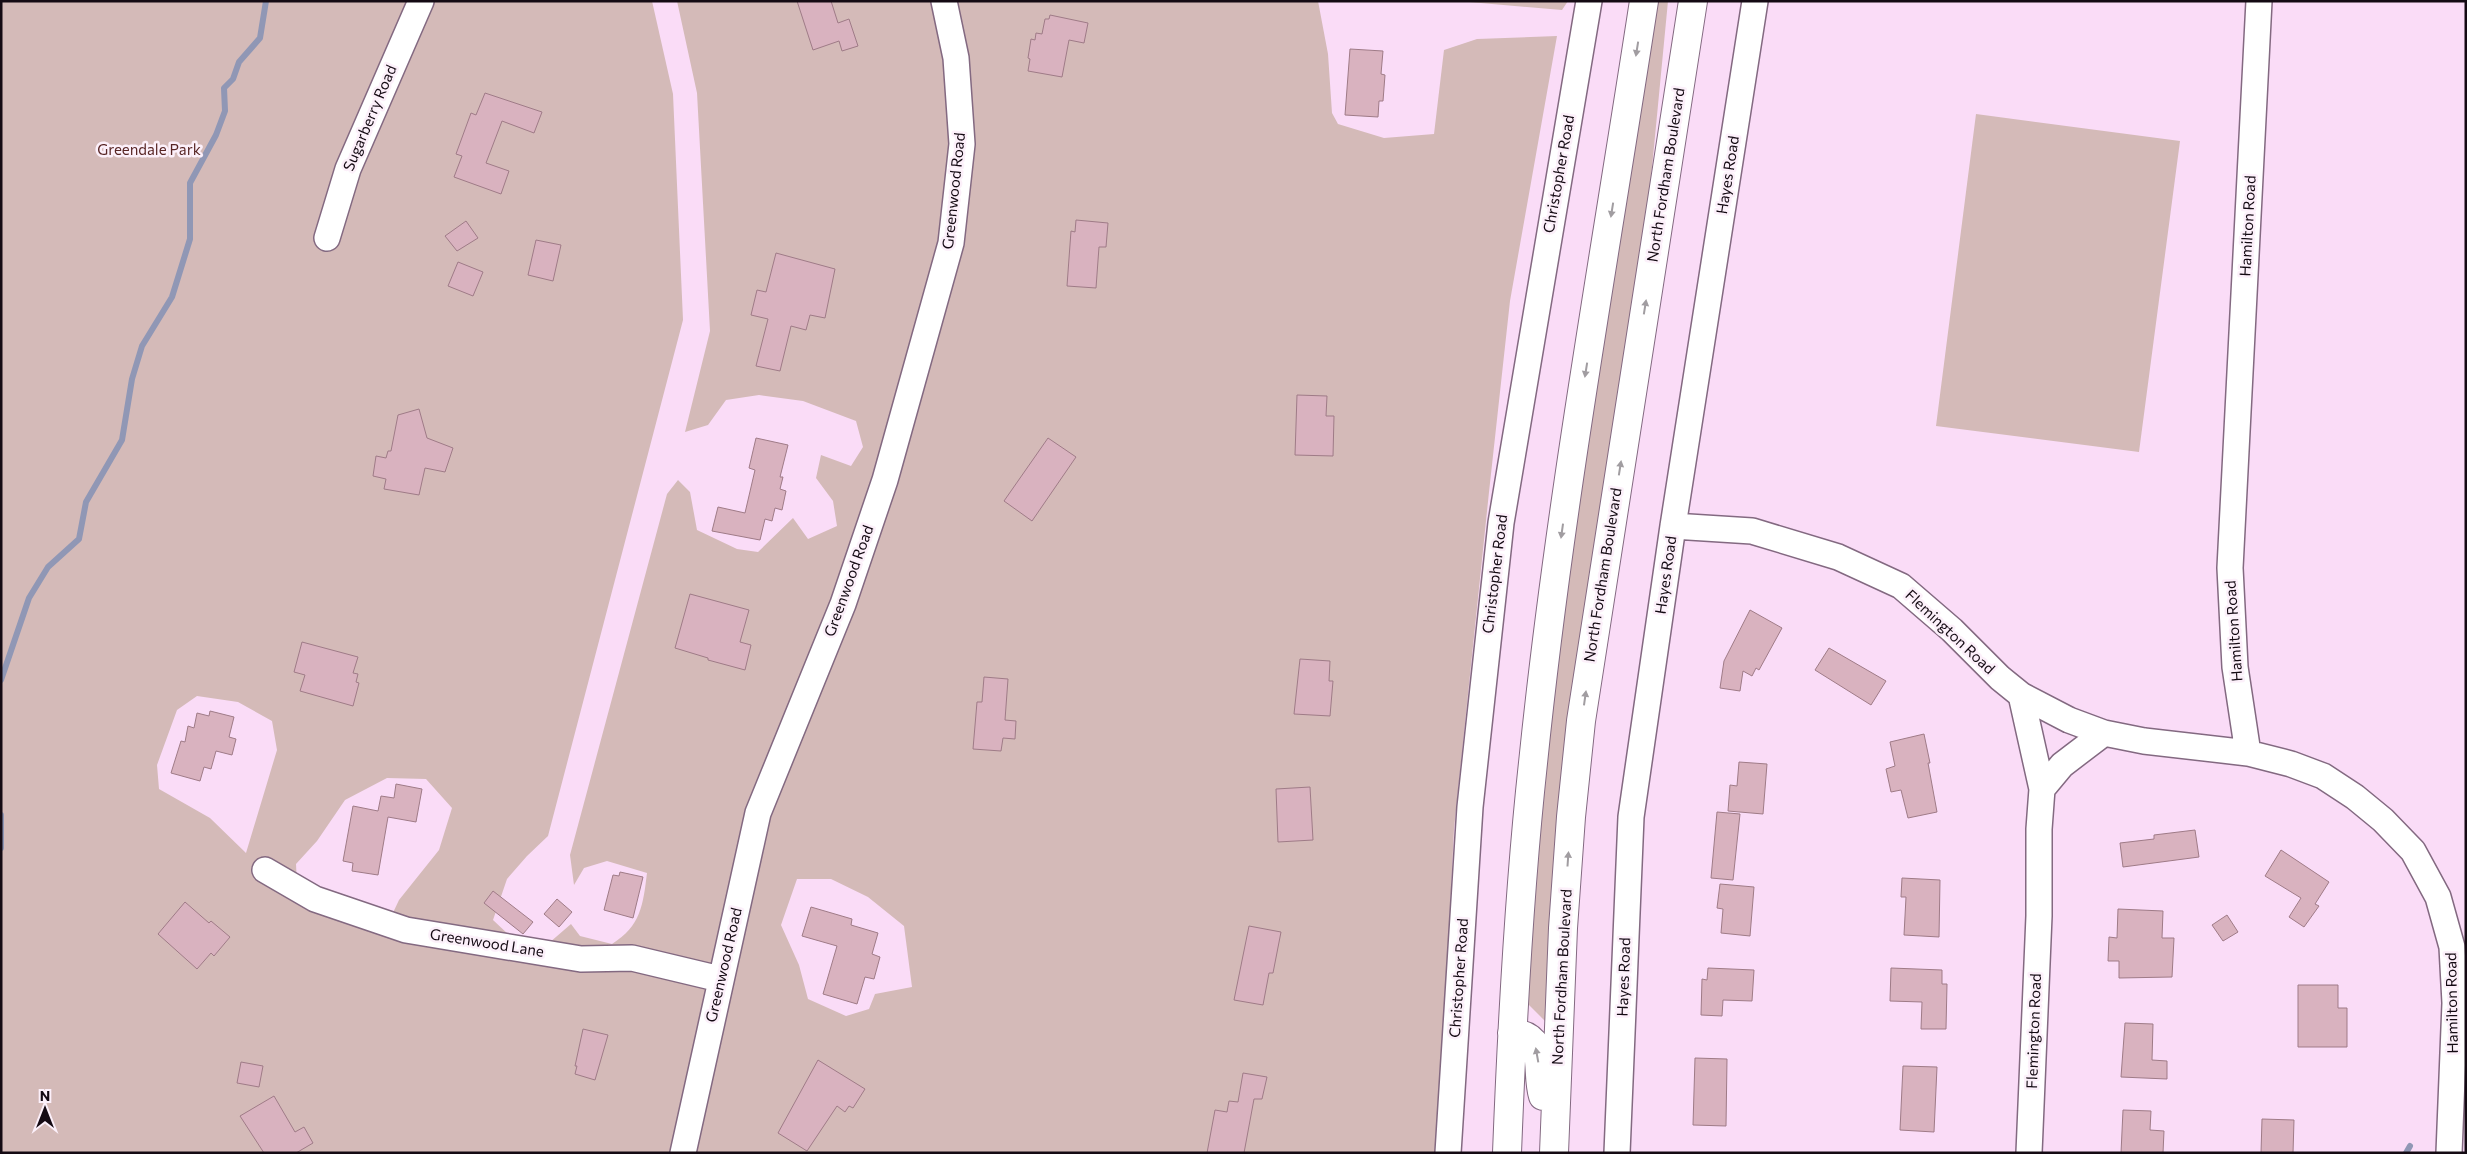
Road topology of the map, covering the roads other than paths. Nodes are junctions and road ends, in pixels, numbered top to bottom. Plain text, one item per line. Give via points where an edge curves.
1 (421, 1) edge
2 (944, 1) edge
3 (1588, 1) edge
4 (1644, 1) edge
5 (1693, 1) edge
6 (1755, 1) edge
7 (2259, 1) edge
8 (327, 238) dead end
9 (1673, 526) junction
10 (2021, 695) junction
11 (2104, 733) junction
12 (2248, 754) junction
13 (2042, 789) junction
14 (265, 870) dead end
15 (720, 979) junction
16 (1512, 1033) junction
17 (1555, 1144) edge
18 (682, 1153) edge
19 (1448, 1153) edge
20 (1507, 1153) edge
21 (1617, 1153) edge
22 (2029, 1153) edge
23 (2449, 1153) edge

1 - 8 street, Sugarberry Road via 348,169
2 - 15 street, Greenwood Road via 956,58 962,144 951,243 885,480 843,604 758,813
3 - 19 street, Christopher Road via 1501,523 1470,807
4 -> 16 highway via 1574,448 1540,694 1525,839
17 -> 5 highway, North Fordham Boulevard via 1563,928 1582,721
6 - 9 street, Hayes Road
7 - 12 street, Hamilton Road via 2230,568 2235,668
9 - 10 street, Flemington Road via 1752,531 1838,557 1901,586
9 - 21 street, Hayes Road via 1630,817
10 - 11 street, Flemington Road via 2069,720
10 - 13 street, Flemington Road
11 - 12 street, Flemington Road
11 - 13 street via 2062,766
12 - 23 street, Hamilton Road via 2291,764 2323,776 2354,797 2383,820 2413,852 2438,897 2452,947 2455,1003
13 - 22 street, Flemington Road
14 - 15 street, Greenwood Lane via 315,899 406,930 581,959 632,958
15 - 18 street, Greenwood Road
17 -> 16 highway via 1541,1088 1538,1051 1529,1036
16 - 20 highway

